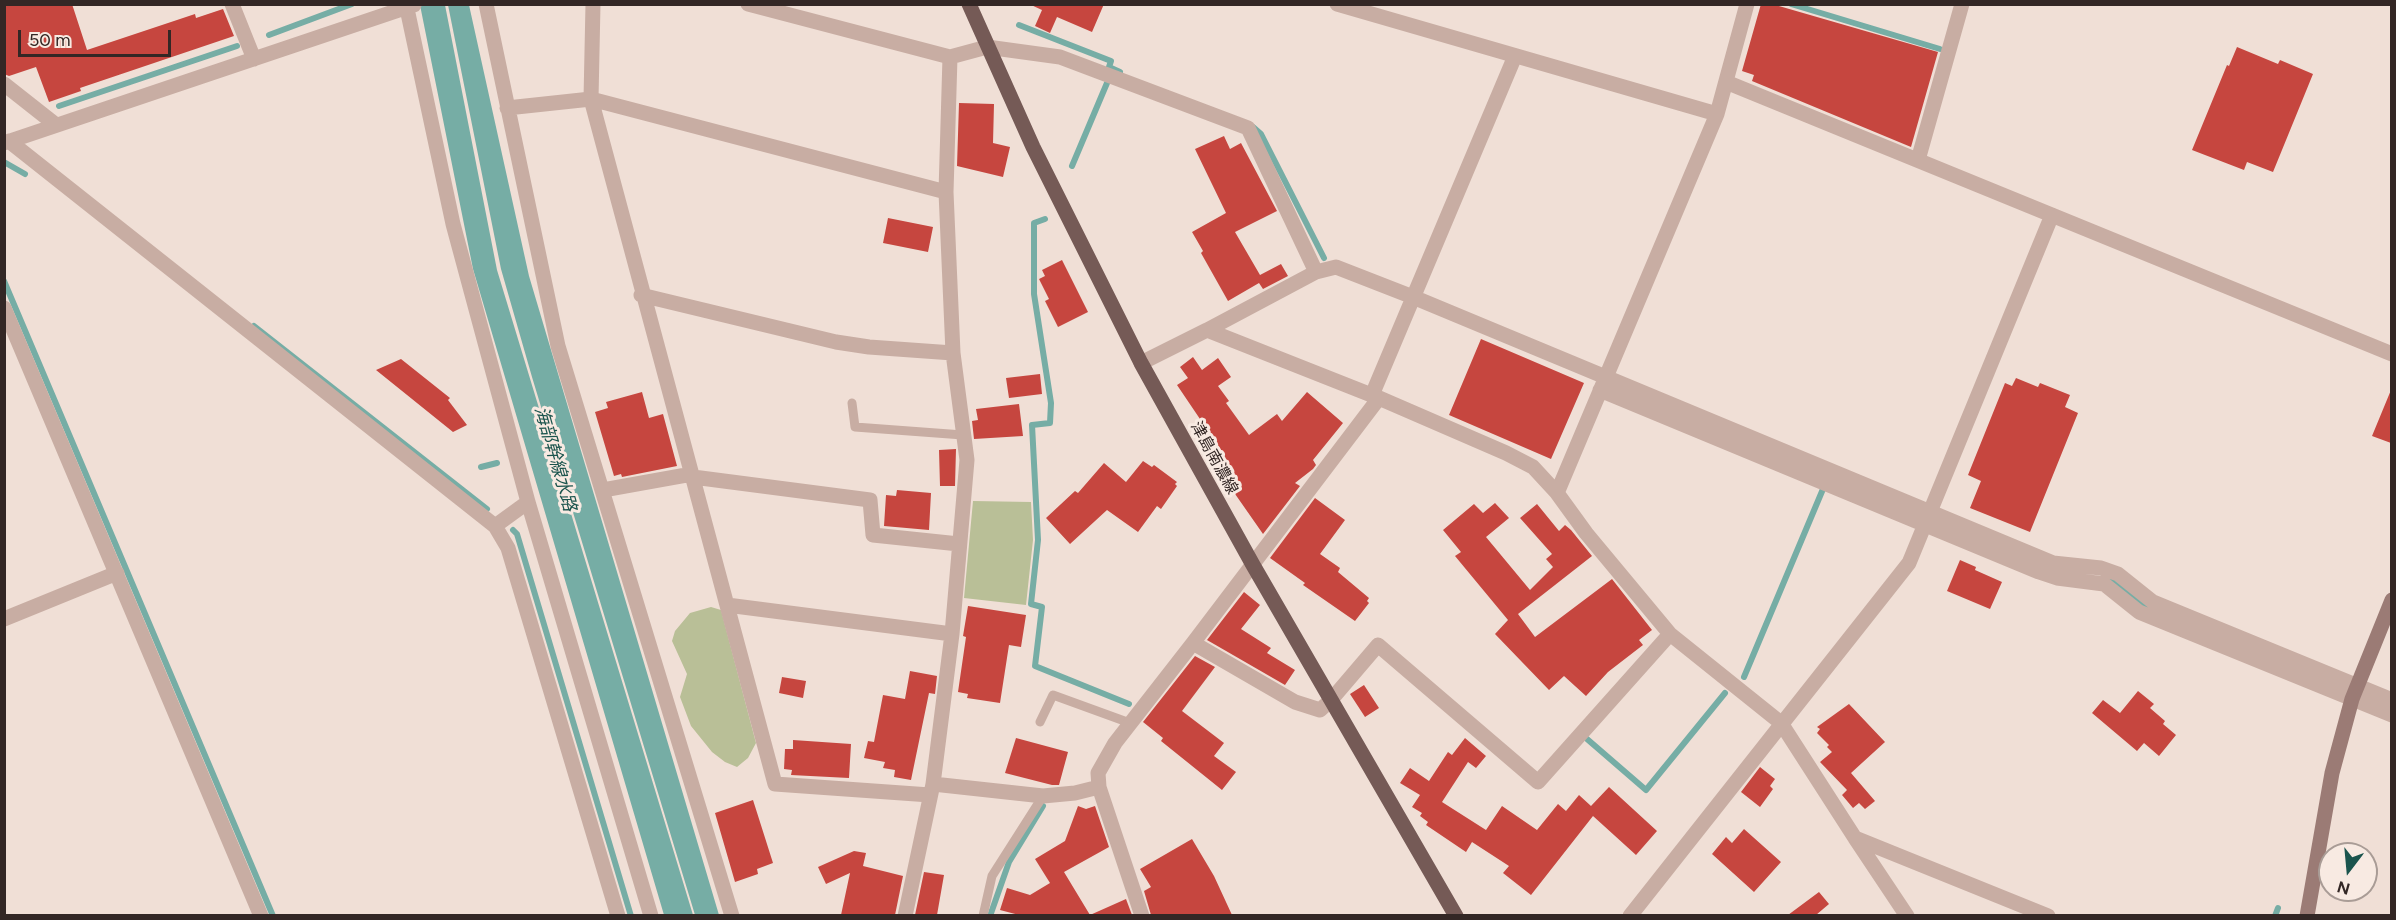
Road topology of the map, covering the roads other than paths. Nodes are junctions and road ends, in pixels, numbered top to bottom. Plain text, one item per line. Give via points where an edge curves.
1 (232, 4) edge
2 (486, 4) edge
3 (593, 4) edge
4 (748, 4) edge
5 (969, 4) edge
6 (1337, 4) edge
7 (1747, 4) edge
8 (1962, 4) edge
9 (409, 6) edge
10 (987, 47) junction
11 (1515, 56) junction
12 (950, 57) junction
13 (254, 59) junction
14 (1725, 82) junction
15 (4, 84) edge
16 (591, 99) junction
17 (507, 108) junction
18 (1718, 114) junction
19 (56, 125) junction
20 (7, 142) edge
21 (1918, 160) junction
22 (946, 192) junction
23 (2052, 215) junction
24 (1316, 272) junction
25 (642, 294) junction
26 (1413, 297) junction
27 (4, 308) edge
28 (1207, 330) junction
29 (953, 353) junction
30 (2391, 354) edge
31 (1141, 363) junction
32 (1603, 384) junction
33 (1376, 397) junction
34 (852, 403) dead end
35 (963, 435) junction
36 (693, 475) junction
37 (603, 490) junction
38 (1557, 493) junction
39 (528, 502) junction
40 (1932, 511) junction
41 (495, 526) junction
42 (1925, 526) junction
43 (959, 544) junction
44 (1253, 565) junction
45 (117, 573) junction
46 (2391, 600) edge
47 (727, 605) junction
48 (4, 619) edge
49 (952, 634) junction
50 (1670, 634) junction
51 (1193, 643) junction
52 (2354, 692) junction
53 (1331, 700) junction
54 (2391, 700) edge
55 (2391, 715) edge
56 (1040, 722) dead end
57 (1130, 723) junction
58 (1781, 723) junction
59 (1099, 787) junction
60 (931, 790) junction
61 (1042, 796) junction
62 (1855, 837) junction
63 (261, 915) edge
64 (618, 915) edge
65 (651, 915) edge
66 (732, 915) edge
67 (905, 915) edge
68 (983, 915) edge
69 (1142, 915) edge
70 (1456, 915) edge
71 (1630, 915) edge
72 (1907, 915) edge
73 (2048, 915) edge
74 (2307, 915) edge

1 - 13 street
2 - 17 street
3 - 16 street
4 - 12 street
5 - 10 main road, 津島南濃線
6 - 11 street
7 - 14 street
8 - 21 street
9 - 13 street
9 - 39 street via 453,225
10 - 12 street
10 - 24 street via 1060,57 1248,128
10 - 31 main road, 津島南濃線
11 - 18 street
11 - 26 street
12 - 22 street
13 - 19 street
14 - 18 street
14 - 21 street
15 - 19 street
16 - 17 street
16 - 22 street
16 - 25 street
17 - 37 street via 558,346
18 - 32 street
19 - 20 street
20 - 41 street
21 - 23 street
22 - 29 street
23 - 30 street
23 - 40 street
24 - 26 street via 1336,267
24 - 28 street
25 - 29 street via 837,342
25 - 36 street
26 - 32 street
26 - 33 street
27 - 45 street
28 - 31 street
28 - 33 street
29 - 35 street
31 - 44 main road, 津島南濃線
32 - 38 street
32 - 40 street
32 - 42 street
33 - 38 street via 1533,467
33 - 44 street
34 - 35 lane via 855,427
35 - 43 street via 967,460
36 - 37 street
36 - 43 street via 870,500 873,535
36 - 47 street
37 - 66 street
38 - 50 street
39 - 41 street
39 - 65 street
40 - 42 street
40 - 52 street via 2053,563 2101,568 2118,574 2153,602
41 - 64 street via 508,548
42 - 52 street via 2056,578 2104,584 2139,612
42 - 58 street via 1909,564
43 - 49 street
44 - 51 street
44 - 53 main road, 津島南濃線
45 - 48 street
45 - 63 street
46 - 52 street
47 - 49 street
47 - 60 street via 775,784
49 - 60 street
50 - 53 street via 1538,782 1378,645
50 - 58 street
51 - 53 street via 1295,702 1320,710
51 - 57 street
52 - 54 street
52 - 55 street
52 - 74 street via 2332,773
53 - 70 main road, 津島南濃線
56 - 57 lane via 1053,695
57 - 59 street via 1098,773
58 - 62 street
58 - 71 street
59 - 61 street
59 - 69 street
60 - 61 street
60 - 67 street
61 - 68 lane via 992,876
62 - 72 street
62 - 73 street

